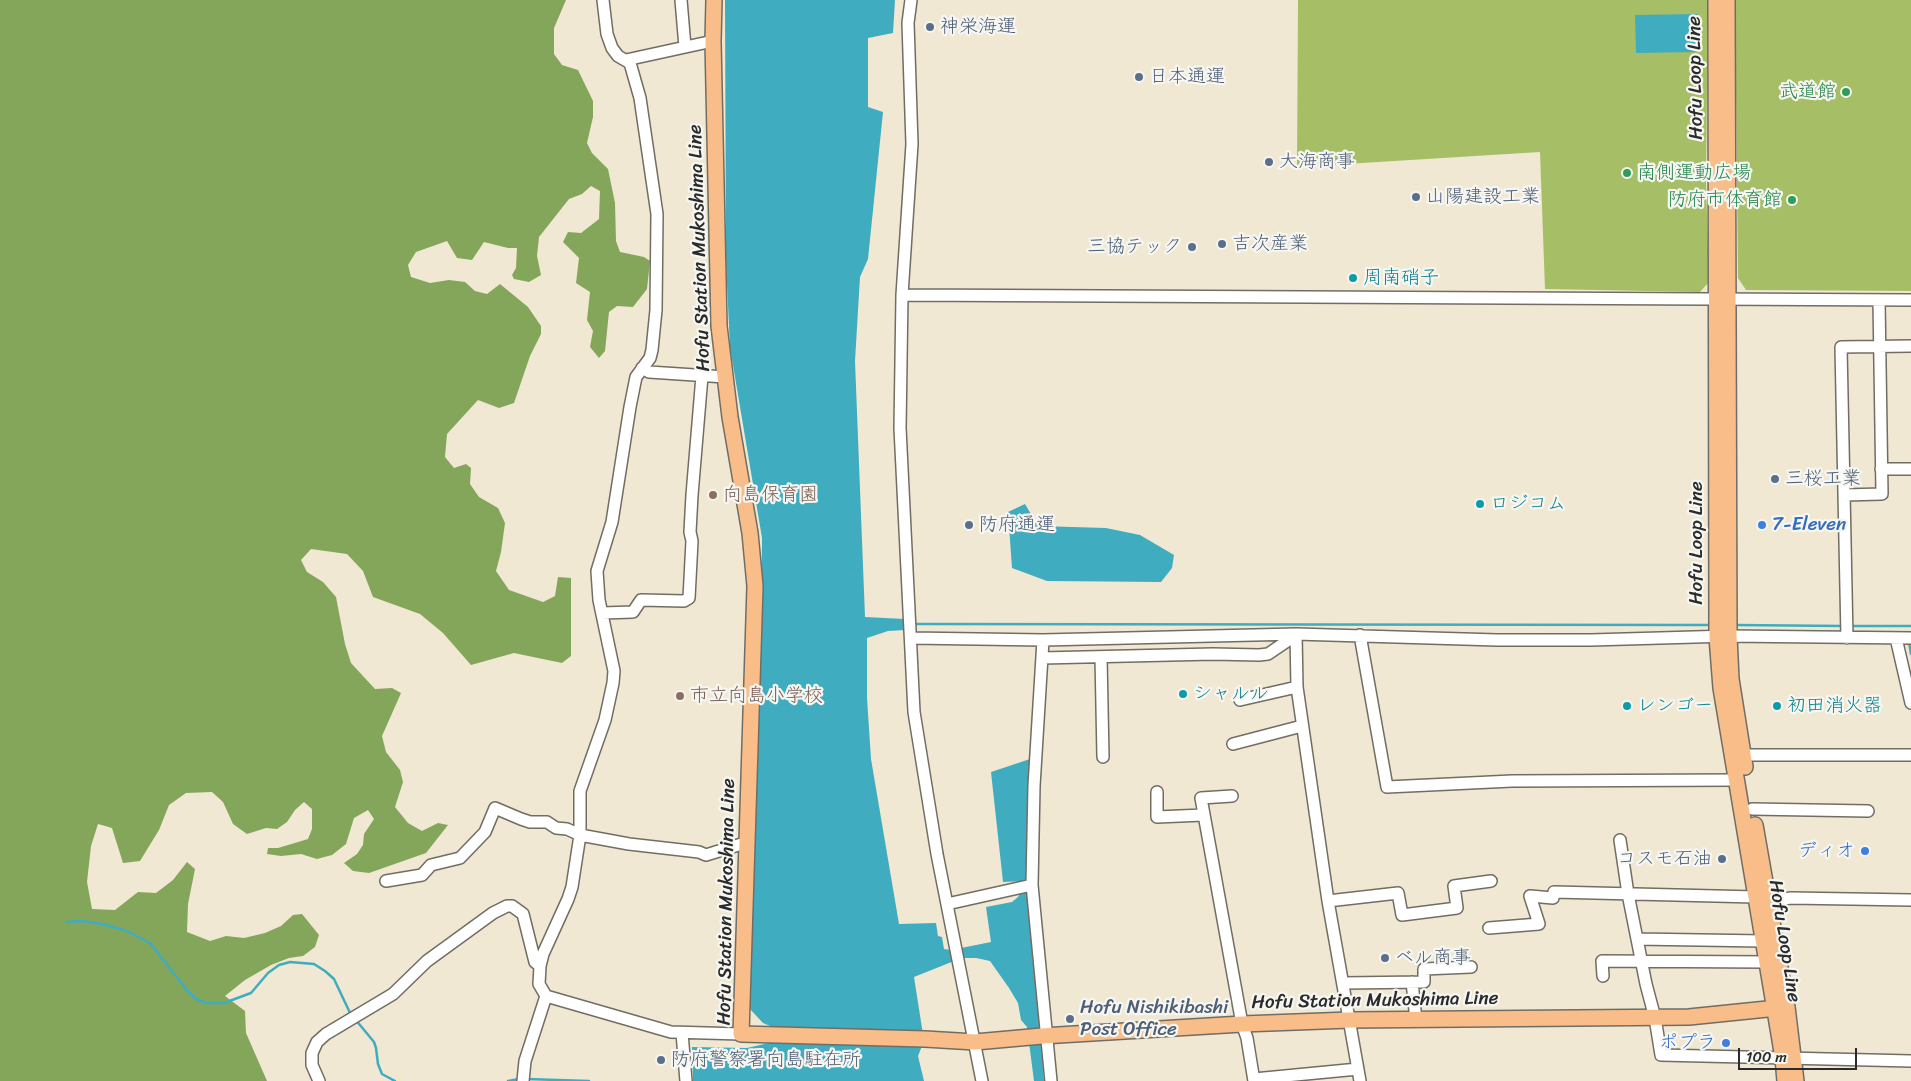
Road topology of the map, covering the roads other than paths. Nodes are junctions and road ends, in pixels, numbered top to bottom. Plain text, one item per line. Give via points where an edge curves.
1 (603, 0) edge
2 (680, 0) edge
3 (714, 0) edge
4 (911, 0) edge
5 (1716, 0) edge
6 (1727, 0) edge
7 (712, 41) junction
8 (685, 47) junction
9 (626, 60) junction
10 (902, 295) junction
11 (1723, 300) junction
12 (1879, 300) junction
13 (1911, 300) edge
14 (1880, 346) junction
15 (1911, 346) edge
16 (642, 368) junction
17 (702, 376) junction
18 (724, 377) junction
19 (1881, 469) junction
20 (1911, 469) edge
21 (1844, 495) junction
22 (602, 613) junction
23 (1296, 634) junction
24 (1360, 635) junction
25 (1723, 637) junction
26 (911, 638) junction
27 (1847, 638) junction
28 (1896, 638) junction
29 (1911, 638) edge
30 (1043, 640) junction
31 (1102, 657) junction
32 (1042, 658) junction
33 (1297, 687) junction
34 (1240, 700) dead end
35 (1911, 703) edge
36 (1302, 726) junction
37 (1233, 744) dead end
38 (1743, 755) junction
39 (1911, 755) edge
40 (1103, 757) dead end
41 (1737, 780) junction
42 (1157, 792) dead end
43 (1232, 796) dead end
44 (1752, 809) junction
45 (1868, 811) dead end
46 (1203, 815) junction
47 (580, 835) junction
48 (1620, 840) dead end
49 (748, 842) junction
50 (386, 881) dead end
51 (1491, 881) dead end
52 (1032, 885) junction
53 (1628, 894) junction
54 (1762, 899) junction
55 (1911, 900) edge
56 (1328, 901) junction
57 (948, 904) junction
58 (1489, 928) dead end
59 (1637, 938) junction
60 (1763, 941) junction
61 (1642, 960) junction
62 (1767, 962) junction
63 (540, 966) junction
64 (1471, 967) dead end
65 (1604, 976) dead end
66 (1412, 982) junction
67 (1343, 983) junction
68 (546, 996) junction
69 (1781, 1007) junction
70 (1656, 1018) junction
71 (1350, 1020) junction
72 (1416, 1020) junction
73 (1242, 1024) junction
74 (682, 1033) junction
75 (741, 1034) junction
76 (1045, 1036) junction
77 (975, 1042) junction
78 (1788, 1058) junction
79 (1911, 1061) edge
80 (1359, 1075) edge
81 (1254, 1080) edge
82 (319, 1081) edge
83 (523, 1081) edge
84 (686, 1081) edge
85 (982, 1081) edge
86 (1051, 1081) edge
87 (1785, 1081) edge
88 (1796, 1081) edge

1 - 9 street via 612,48
2 - 8 street
3 - 7 main road, Hofu Station Mukoshima Line
4 - 10 street via 908,23 912,144
5 - 11 main road, Hofu Loop Line
6 - 11 main road, Hofu Loop Line
7 - 8 street
7 - 18 main road, Hofu Station Mukoshima Line via 719,326
8 - 9 street
9 - 16 street via 640,98 657,214 656,310 652,350
10 - 11 street
10 - 26 street via 900,428
11 - 12 street
11 - 25 main road, Hofu Loop Line
12 - 13 street
12 - 14 street
14 - 15 street
14 - 19 street
14 - 21 street via 1841,348
16 - 17 street via 649,372
16 - 22 street via 636,377 630,407 612,522 597,571
17 - 18 street
17 - 22 street via 692,495 689,598 684,601 641,600 633,612
18 - 49 main road, Hofu Station Mukoshima Line via 750,533 755,586
19 - 20 street
19 - 21 street via 1882,494
21 - 27 street
22 - 47 street via 614,683 605,720 580,791
23 - 24 street
23 - 30 street
23 - 31 street via 1268,654
23 - 33 street
24 - 25 street via 1516,640
24 - 41 street via 1387,787 1512,781
25 - 27 street
25 - 38 main road, Hofu Loop Line
25 - 41 main road, Hofu Loop Line via 1721,688
26 - 30 street
26 - 57 street via 914,712 936,854
27 - 28 street
28 - 29 street
28 - 35 street
30 - 32 street
31 - 32 street
31 - 40 street
32 - 52 street
33 - 34 street
33 - 36 street
36 - 37 street
36 - 56 street
38 - 39 street
38 - 44 main road, Hofu Loop Line
41 - 54 main road, Hofu Loop Line
42 - 46 street via 1158,817
43 - 46 street via 1201,798
44 - 45 street
44 - 54 main road, Hofu Loop Line
46 - 73 street
47 - 49 street via 706,855
47 - 50 street via 547,822 530,822 495,808 485,832 460,858 431,865 422,875
47 - 63 street via 568,899
48 - 53 street
49 - 75 main road, Hofu Station Mukoshima Line
51 - 56 street via 1454,886 1457,908 1411,914 1402,915 1398,894
52 - 57 street
52 - 76 street
53 - 54 street
53 - 58 street via 1554,892 1553,898 1530,896 1539,924
53 - 59 street
54 - 55 street
54 - 60 main road, Hofu Loop Line
54 - 69 main road, Hofu Loop Line
56 - 67 street
57 - 77 street
59 - 60 street
59 - 61 street
60 - 62 main road, Hofu Loop Line
61 - 62 street
61 - 65 street via 1602,961
61 - 70 street
62 - 69 main road, Hofu Loop Line
63 - 68 street via 539,984
63 - 82 street via 535,962 523,914 512,906 493,913 427,961 392,994 317,1042 312,1064
64 - 66 street via 1424,970 1424,982
66 - 67 street
66 - 72 street
67 - 71 street
68 - 74 street
68 - 83 street via 525,1061
69 - 70 main road, Hofu Station Mukoshima Line via 1689,1018
69 - 78 main road, Hofu Loop Line
70 - 72 main road, Hofu Station Mukoshima Line
70 - 78 street via 1661,1056
71 - 72 main road, Hofu Station Mukoshima Line
71 - 73 main road, Hofu Station Mukoshima Line
71 - 80 street
73 - 76 main road, Hofu Station Mukoshima Line
73 - 81 street
74 - 75 street
74 - 84 street
75 - 77 main road, Hofu Station Mukoshima Line
76 - 77 main road, Hofu Station Mukoshima Line
76 - 86 street
77 - 85 street
78 - 79 street
78 - 87 main road, Hofu Loop Line
78 - 88 main road, Hofu Loop Line
80 - 81 street

